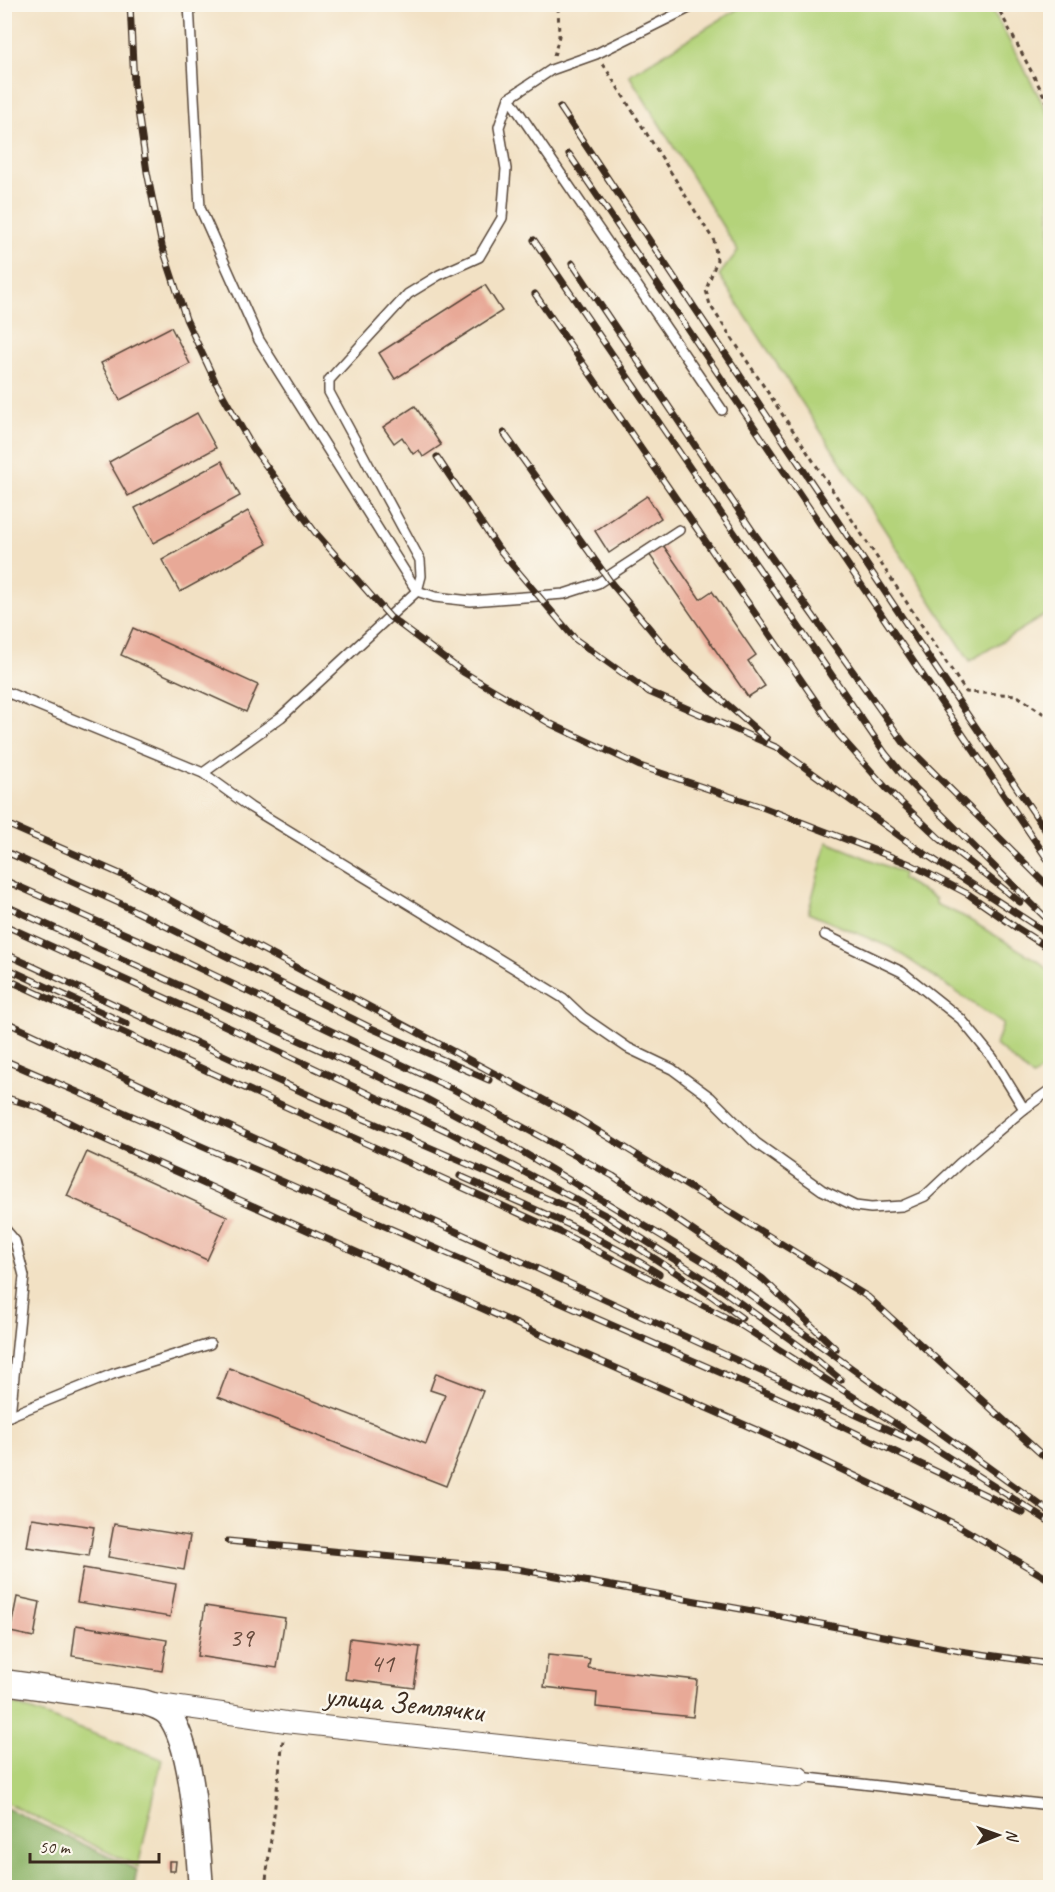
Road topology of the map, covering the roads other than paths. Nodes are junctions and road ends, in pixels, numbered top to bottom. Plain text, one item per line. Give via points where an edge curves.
1 (189, 4) edge
2 (698, 4) edge
3 (509, 98) junction
4 (722, 410) dead end
5 (679, 530) dead end
6 (417, 591) junction
7 (4, 691) edge
8 (203, 773) junction
9 (825, 935) dead end
10 (1050, 1090) edge
11 (1024, 1109) junction
12 (4, 1228) edge
13 (210, 1344) dead end
14 (7, 1417) edge
15 (4, 1682) edge
16 (143, 1702) junction
17 (799, 1777) joint
18 (1050, 1805) edge
19 (201, 1887) edge

1 - 6 lane via 200,208 259,340
2 - 3 lane via 596,54 551,70
3 - 4 lane
3 - 6 lane via 499,127 506,169 502,218 479,257 408,294 329,380 329,392 420,560
5 - 6 lane via 598,583 564,594 471,601
6 - 8 lane via 281,717
7 - 8 lane
8 - 11 lane via 250,807 563,998 628,1048 672,1069 710,1097 756,1143 822,1190 855,1206 902,1206 925,1196
9 - 11 lane via 902,972 961,1019 992,1057
10 - 11 lane
12 - 14 lane via 15,1241 24,1276
13 - 14 lane via 113,1374
15 - 16 street, улица Землячки
16 - 17 street, улица Землячки via 286,1722
16 - 19 street via 167,1713 181,1738 190,1778
17 - 18 lane

